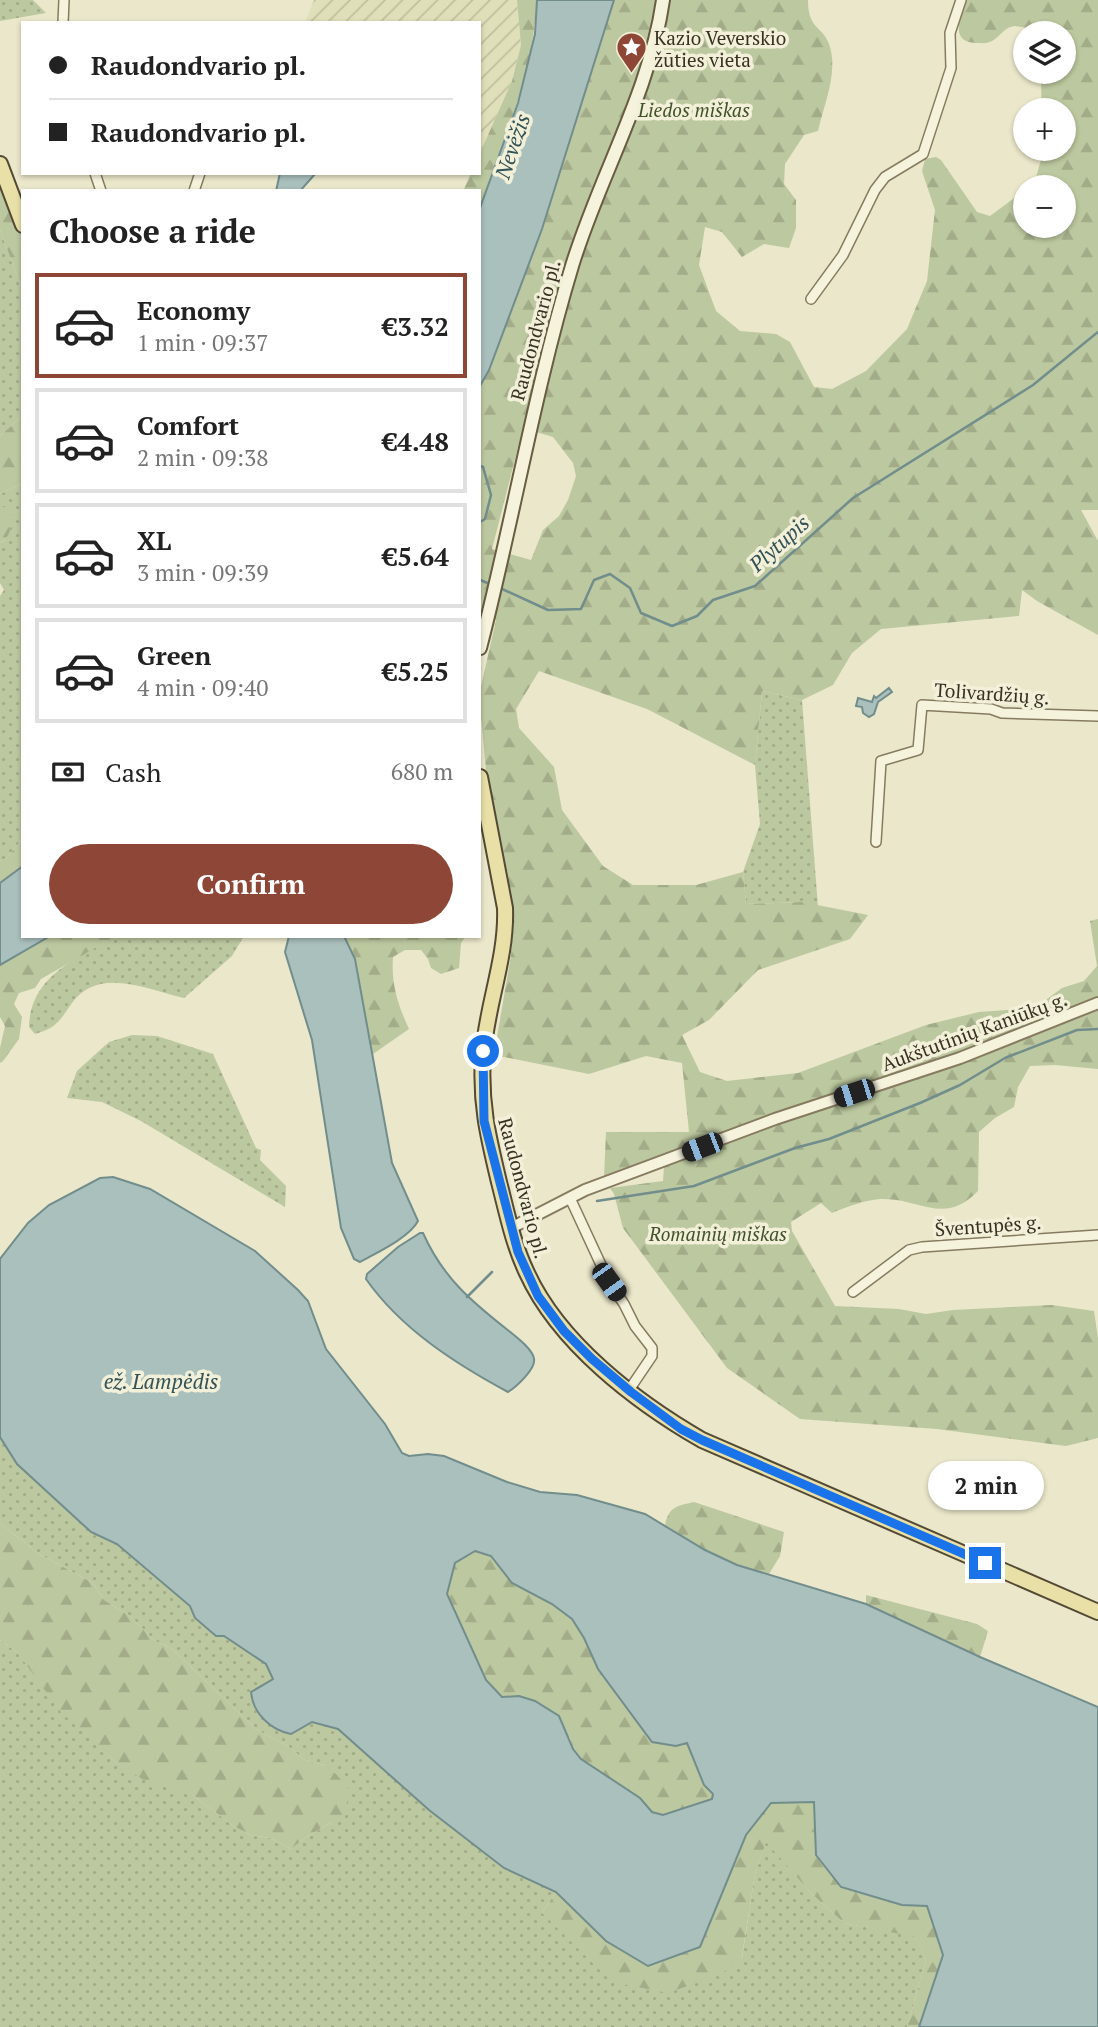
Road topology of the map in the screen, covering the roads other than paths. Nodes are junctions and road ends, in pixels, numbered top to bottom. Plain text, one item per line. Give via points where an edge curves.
1 (64, 0) edge
2 (663, 0) edge
3 (961, 0) edge
4 (63, 21) edge
5 (0, 164) edge
6 (21, 220) edge
7 (811, 299) dead end
8 (481, 637) edge
9 (1098, 716) edge
10 (481, 782) edge
11 (876, 842) dead end
12 (1098, 1003) edge
13 (570, 1198) junction
14 (511, 1228) junction
15 (1098, 1235) edge
16 (853, 1292) dead end
17 (629, 1390) junction
18 (1098, 1612) edge

1 - 4 street
2 - 8 main road, Raudondvario pl. via 659,30 573,263 538,390
3 - 7 street via 950,33 951,68 923,154 885,177 843,255
5 - 6 main road
9 - 11 street, Tolivardžių g. via 922,705 918,750 881,761
10 - 14 main road, Raudondvario pl. via 505,908 503,948 483,1051 484,1121
12 - 13 street, Aukštutinių Kaniūkų g. via 960,1058 775,1119
13 - 14 street, Aukštutinių Kaniūkų g.
13 - 17 street via 609,1282 652,1348 652,1356
14 - 17 main road, Raudondvario pl. via 526,1272 550,1314
15 - 16 street, Šventupės g. via 909,1250
17 - 18 main road, Raudondvario pl. via 712,1446

